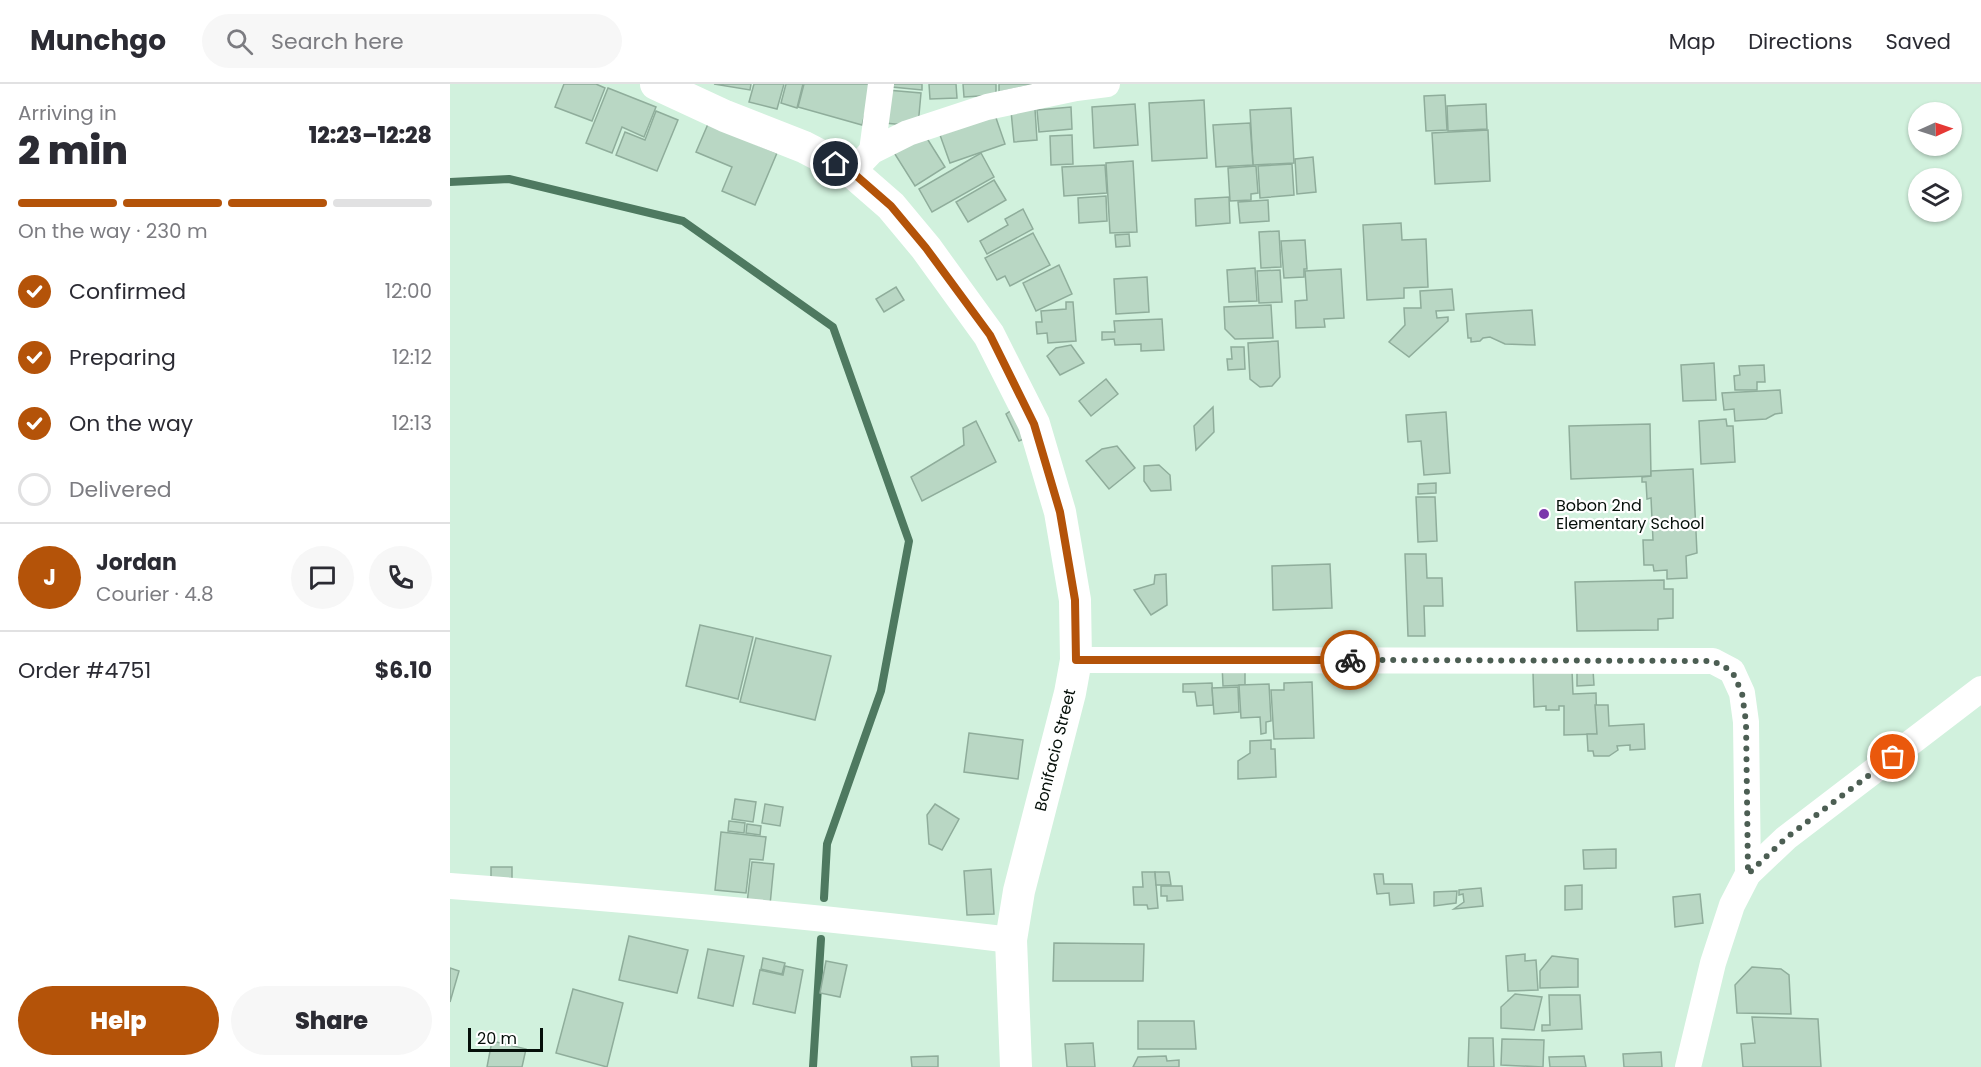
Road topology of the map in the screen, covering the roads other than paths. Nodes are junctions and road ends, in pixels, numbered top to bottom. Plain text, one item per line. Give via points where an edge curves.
1 (656, 84) edge
2 (881, 84) edge
3 (1107, 84) edge
4 (862, 161) junction
5 (1076, 660) junction
6 (1981, 689) edge
7 (1748, 874) junction
8 (450, 886) edge
9 (1011, 940) junction
10 (1016, 1067) edge
11 (1688, 1067) edge

1 - 4 street, Bonifacio Street via 804,147
2 - 4 street
3 - 4 street via 987,107 908,133
4 - 5 street, Bonifacio Street via 891,206 990,335 1034,424 1060,512 1075,600
5 - 7 street via 1713,661 1732,671 1742,693 1746,722
5 - 9 street, Bonifacio Street via 1019,891
6 - 7 street via 1786,838
7 - 11 street via 1732,905 1716,953
8 - 9 street via 763,913
9 - 10 street, Bonifacio Street

